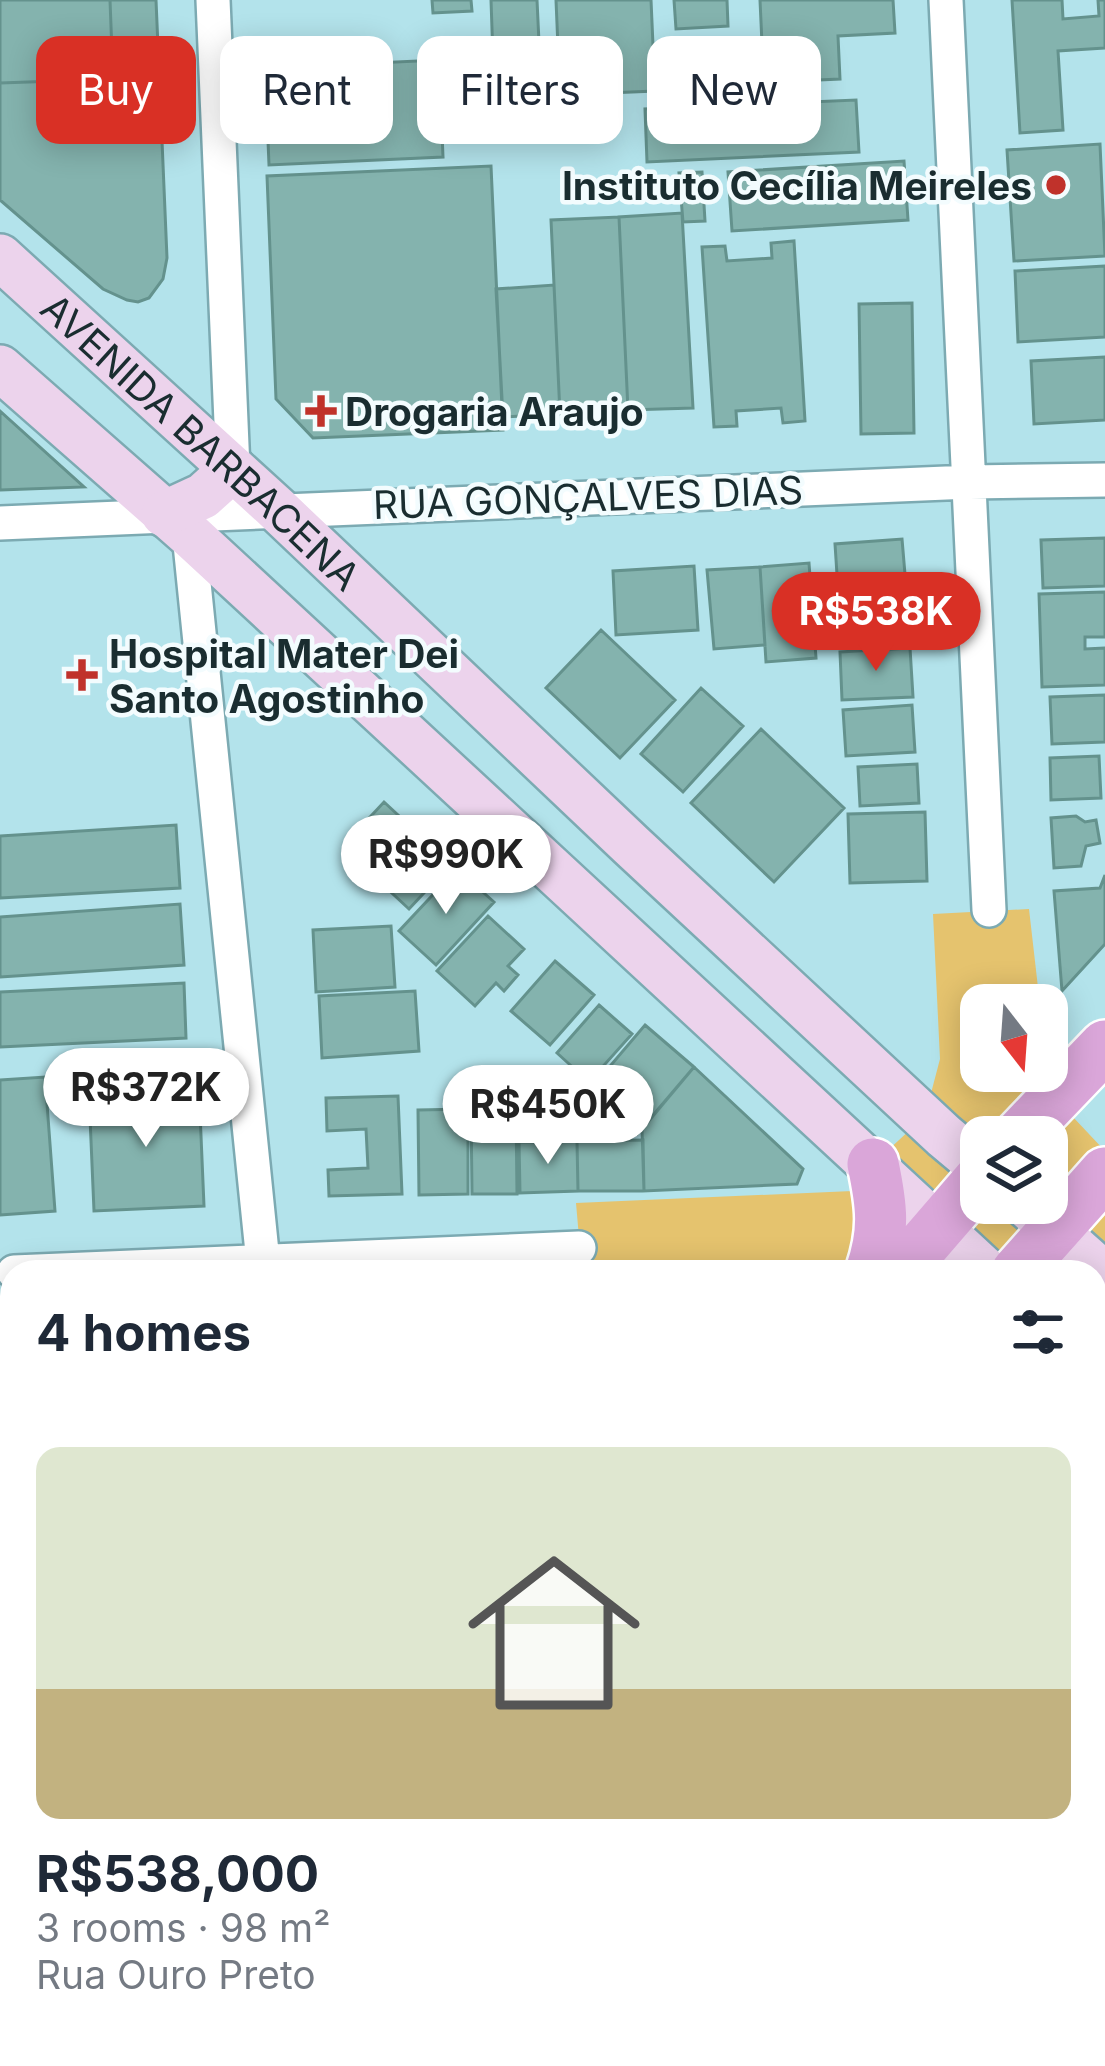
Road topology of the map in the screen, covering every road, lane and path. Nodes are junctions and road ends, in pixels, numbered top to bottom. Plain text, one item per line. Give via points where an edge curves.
1 (213, 0) edge
2 (946, 0) edge
3 (0, 257) edge
4 (0, 368) edge
5 (233, 469) junction
6 (1105, 480) edge
7 (970, 482) junction
8 (278, 509) junction
9 (0, 523) edge
10 (177, 524) junction
11 (989, 910) dead end
12 (1105, 1046) edge
13 (1038, 1116) edge
14 (960, 1149) edge
15 (873, 1164) junction
16 (1105, 1173) edge
17 (1068, 1197) edge
18 (960, 1203) edge
19 (1037, 1224) edge
20 (1049, 1224) edge
21 (940, 1227) junction
22 (579, 1248) dead end
23 (263, 1260) edge
24 (369, 1260) edge
25 (875, 1260) edge
26 (911, 1260) edge
27 (975, 1260) edge
28 (1022, 1260) edge
29 (1088, 1260) edge

1 - 5 street
2 - 7 street
3 - 5 main road, AVENIDA BARBACENA
4 - 10 main road, AVENIDA BARBACENA
5 - 8 main road, AVENIDA BARBACENA
5 - 10 main road
6 - 7 street, RUA GONÇALVES DIAS
7 - 8 street, RUA GONÇALVES DIAS
7 - 11 street
8 - 10 street, RUA GONÇALVES DIAS
8 - 14 main road, AVENIDA BARBACENA
9 - 10 street, RUA GONÇALVES DIAS
10 - 15 main road, AVENIDA BARBACENA
10 - 23 street
12 - 13 main road
15 - 21 main road, AVENIDA BARBACENA
15 - 25 main road via 883,1221
16 - 17 main road
18 - 21 main road
19 - 28 main road
20 - 29 main road
21 - 26 main road
21 - 27 main road, AVENIDA BARBACENA
22 - 24 street

